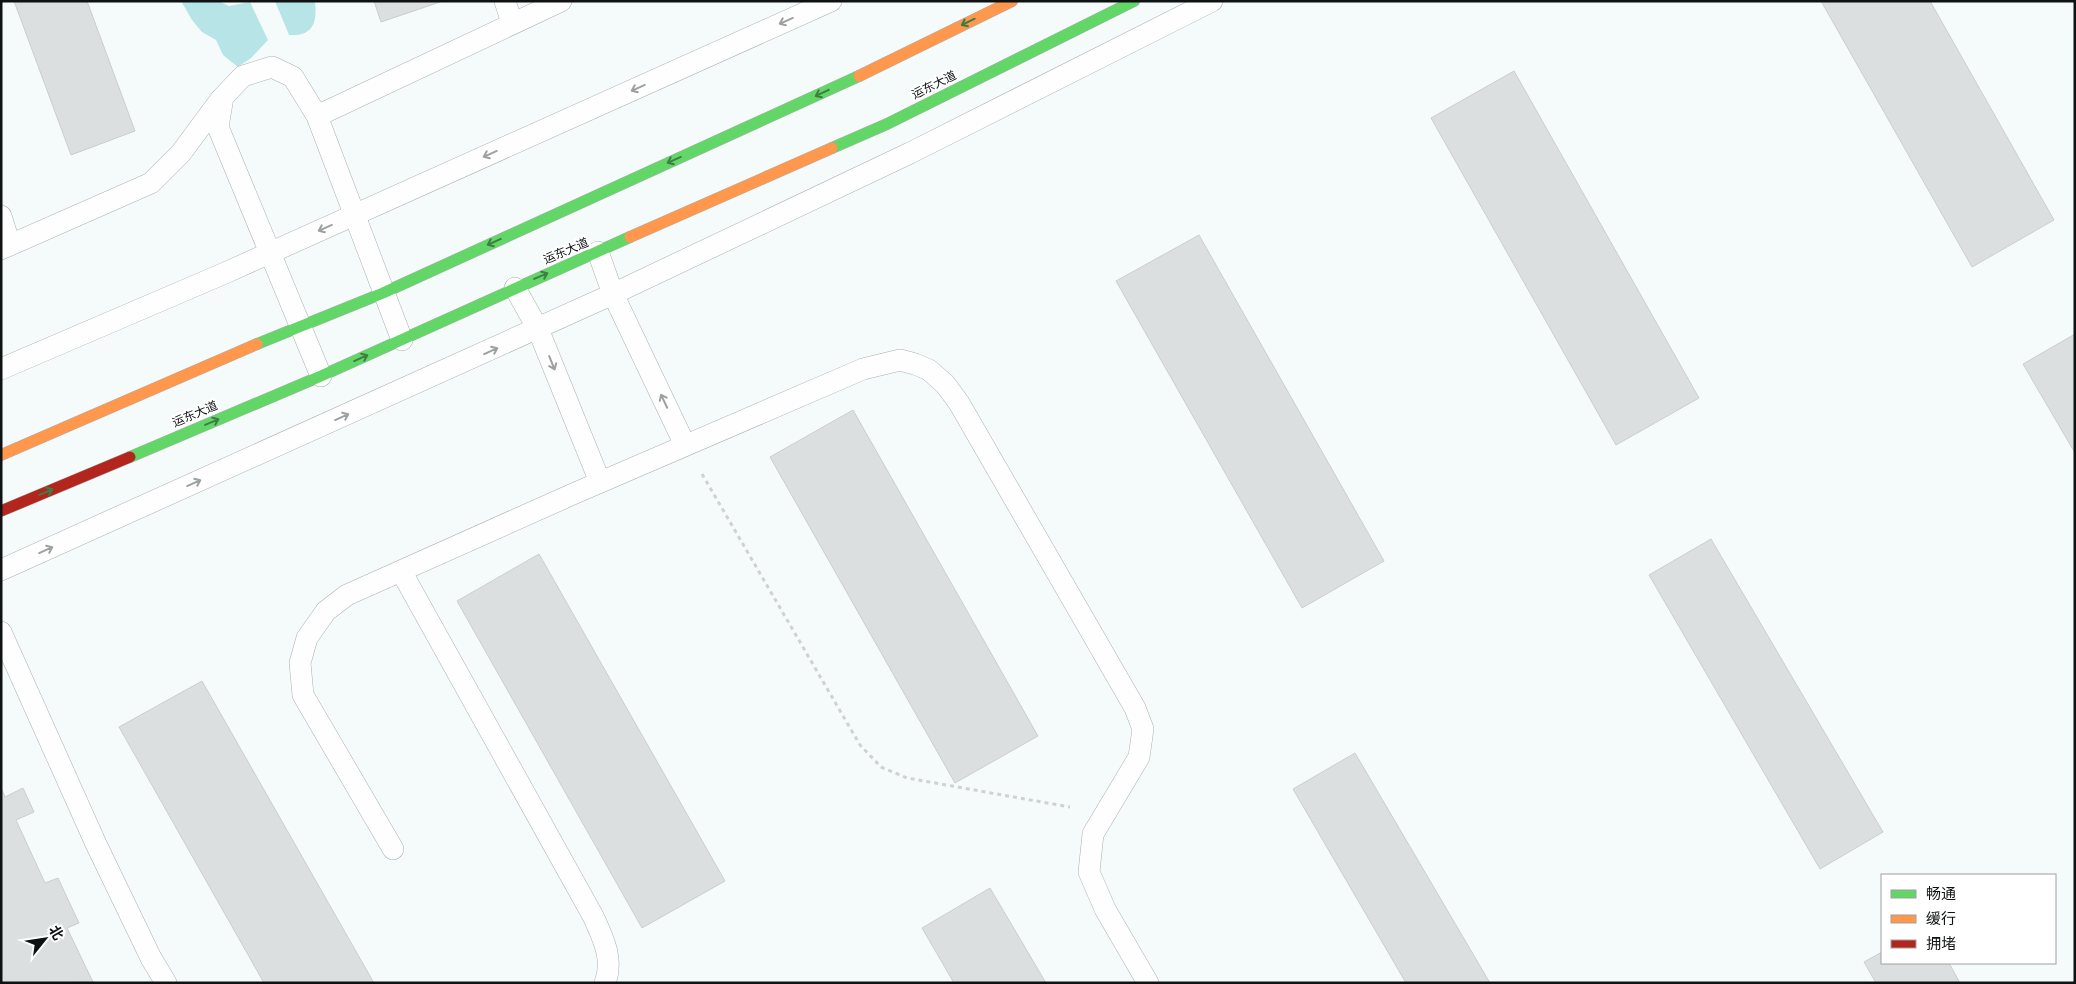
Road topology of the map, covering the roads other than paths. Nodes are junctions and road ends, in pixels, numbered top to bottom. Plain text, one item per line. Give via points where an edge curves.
1 (505, 1) edge
2 (561, 1) edge
3 (831, 1) edge
4 (1012, 1) edge
5 (1134, 1) edge
6 (1212, 1) edge
7 (512, 23) junction
8 (223, 97) junction
9 (317, 116) junction
10 (354, 215) junction
11 (1, 216) edge
12 (6, 247) edge
13 (598, 252) junction
14 (269, 253) junction
15 (515, 288) junction
16 (383, 293) junction
17 (613, 294) junction
18 (299, 326) junction
19 (538, 329) junction
20 (402, 340) junction
21 (1, 369) edge
22 (321, 376) junction
23 (685, 445) junction
24 (1, 455) edge
25 (600, 482) junction
26 (1, 511) edge
27 (1, 570) edge
28 (401, 571) junction
29 (1, 632) edge
30 (393, 850) dead end
31 (166, 983) edge
32 (605, 983) edge
33 (1148, 983) edge

1 - 7 lane
2 - 7 lane
3 -> 10 lane
4 -> 16 main road via 825,92
5 - 13 main road, 运东大道 via 887,124
6 - 17 lane via 910,153
7 - 9 lane
8 - 9 lane via 243,76 272,67 293,77
8 - 12 lane via 181,153 151,183
8 - 14 lane via 218,127
9 - 10 lane
10 -> 14 lane
10 - 16 lane
11 - 12 lane
15 -> 13 main road, 运东大道
13 - 17 lane
14 - 18 lane
14 - 21 lane
15 - 19 lane
15 - 20 main road, 运东大道
16 - 18 main road
16 - 20 lane
17 - 19 lane
23 -> 17 lane
18 - 22 lane
18 - 24 main road
19 -> 25 lane
27 -> 19 lane
22 -> 20 main road, 运东大道
26 -> 22 main road, 运东大道
23 - 25 lane
23 - 33 lane via 863,369 900,360 929,370 945,384 1135,708 1143,729 1139,757 1093,834 1089,872 1105,908
25 - 28 lane
28 - 30 lane via 347,595 326,611 307,638 300,664 304,695
28 - 32 lane via 593,916 606,945 610,970
29 - 31 lane via 96,844

